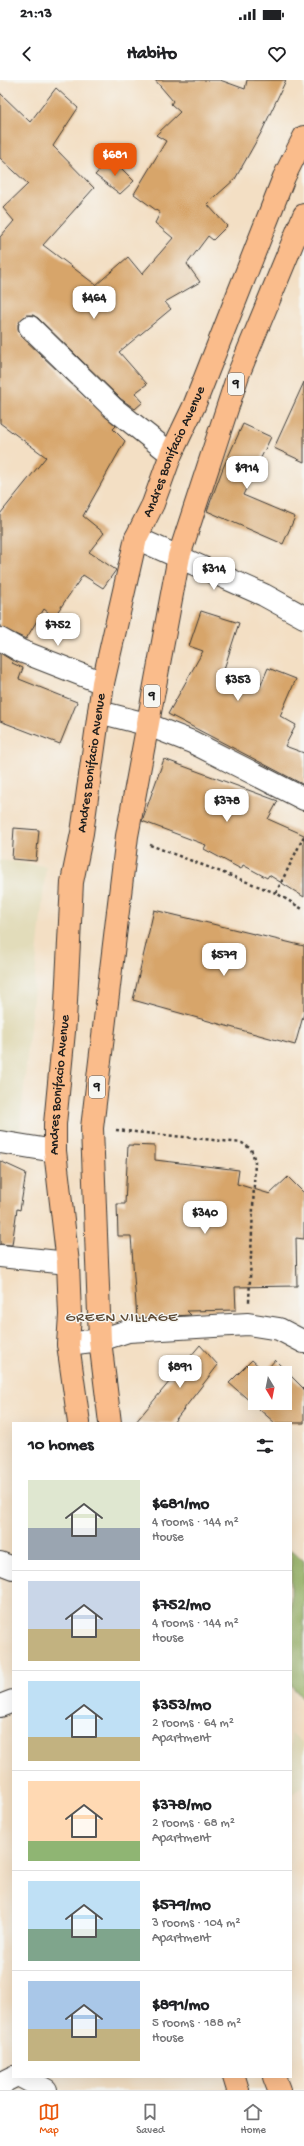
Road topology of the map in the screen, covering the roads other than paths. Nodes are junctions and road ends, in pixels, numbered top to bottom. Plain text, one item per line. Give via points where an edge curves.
1 (304, 137) edge
2 (304, 215) edge
3 (30, 327) dead end
4 (171, 454) junction
5 (136, 538) junction
6 (179, 556) junction
7 (304, 617) edge
8 (0, 639) edge
9 (103, 683) junction
10 (99, 712) junction
11 (146, 724) junction
12 (304, 799) edge
13 (0, 1142) edge
14 (55, 1151) junction
15 (0, 1256) edge
16 (68, 1263) junction
17 (100, 1340) junction
18 (304, 1342) edge
19 (68, 1344) junction
20 (79, 1422) edge
21 (110, 1422) edge
22 (0, 1563) edge
23 (12, 1568) edge
24 (12, 1701) edge
25 (0, 1706) edge
26 (12, 2078) edge
27 (24, 2078) edge
28 (234, 2078) edge
29 (274, 2078) edge
30 (0, 2087) edge
31 (46, 2090) edge
32 (238, 2090) edge
33 (280, 2090) edge

1 - 4 highway, Andres Bonifacio Avenue / 9 via 284,177 194,406
2 - 6 highway, 9 via 238,375
3 - 4 street via 113,408
4 - 5 highway, Andres Bonifacio Avenue / 9 via 153,504
5 - 6 street
5 - 9 highway, Andres Bonifacio Avenue / 9
6 - 7 street via 264,595
6 - 11 highway, 9
8 - 9 street via 21,651
9 - 10 highway, Andres Bonifacio Avenue / 9
10 - 11 street
10 - 14 highway, Andres Bonifacio Avenue / 9 via 82,833 72,882 65,1021 54,1124
11 - 12 street via 192,742
11 - 17 highway, 9 via 127,836 92,1128
13 - 14 street
14 - 16 highway, Andres Bonifacio Avenue / 9
15 - 16 street
16 - 19 highway, Andres Bonifacio Avenue / 9
17 - 18 street via 128,1331 248,1324 279,1329
17 - 19 street
17 - 21 highway, 9
19 - 20 highway, Andres Bonifacio Avenue / 9
22 - 23 street
24 - 25 street
26 - 30 street
27 - 31 street
28 - 32 highway
29 - 33 highway

